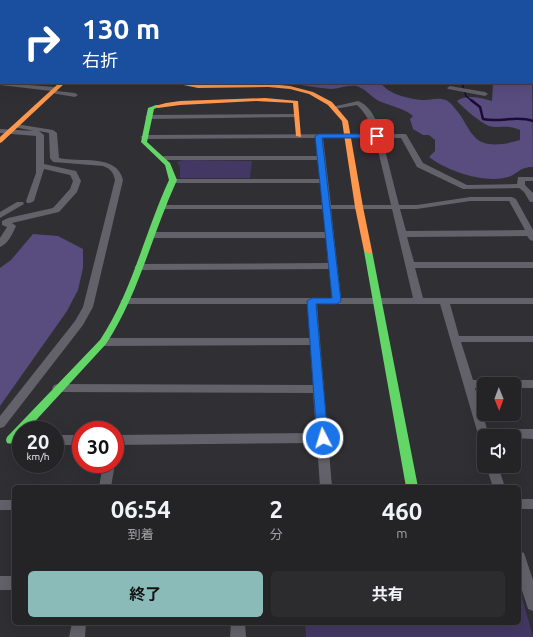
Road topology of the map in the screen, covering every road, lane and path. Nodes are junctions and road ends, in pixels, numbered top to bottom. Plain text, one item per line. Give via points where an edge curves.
1 (27, 84) edge
2 (182, 84) edge
3 (57, 88) edge
4 (450, 88) dead end
5 (75, 94) dead end
6 (484, 94) dead end
7 (335, 107) junction
8 (296, 116) junction
9 (148, 117) junction
10 (14, 128) junction
11 (0, 131) edge
12 (299, 136) junction
13 (319, 136) junction
14 (346, 136) junction
15 (377, 136) junction
16 (144, 137) junction
17 (0, 141) edge
18 (164, 158) junction
19 (321, 158) junction
20 (41, 166) junction
21 (533, 179) edge
22 (173, 181) junction
23 (324, 181) junction
24 (521, 186) junction
25 (30, 200) dead end
26 (533, 200) edge
27 (20, 204) dead end
28 (395, 206) junction
29 (160, 207) junction
30 (326, 207) junction
31 (359, 207) junction
32 (0, 215) edge
33 (402, 234) junction
34 (152, 235) junction
35 (330, 235) junction
36 (532, 236) edge
37 (0, 244) edge
38 (533, 265) edge
39 (333, 266) junction
40 (410, 266) junction
41 (139, 267) junction
42 (125, 301) junction
43 (312, 301) junction
44 (337, 301) junction
45 (379, 301) junction
46 (419, 301) junction
47 (444, 301) junction
48 (533, 301) edge
49 (533, 339) edge
50 (455, 340) junction
51 (315, 341) junction
52 (103, 342) junction
53 (468, 384) junction
54 (533, 384) edge
55 (58, 388) junction
56 (318, 389) junction
57 (31, 421) edge
58 (0, 424) edge
59 (481, 429) edge
60 (521, 434) edge
61 (533, 434) edge
62 (323, 438) junction
63 (124, 440) edge
64 (107, 473) edge
65 (494, 473) edge
66 (105, 485) edge
67 (326, 485) edge
68 (412, 485) edge
69 (497, 485) edge
70 (521, 504) edge
71 (533, 504) edge
72 (0, 505) edge
73 (12, 505) edge
74 (521, 561) edge
75 (529, 579) edge
76 (0, 583) edge
77 (12, 583) edge
78 (533, 604) edge
79 (79, 625) edge
80 (238, 625) edge
81 (77, 637) edge
82 (238, 637) edge

1 - 3 street
2 - 7 street via 200,88 256,85 291,88 310,93
3 - 5 street
3 - 10 street
4 - 6 street
7 - 14 street via 342,113
7 - 15 street via 358,103 374,122
8 - 9 street
8 - 9 street via 296,102 259,98 176,102 151,108
8 - 12 street
9 - 16 street
10 - 11 street
10 - 17 street
10 - 20 street via 39,134
10 - 58 street via 51,131 56,160 104,164 118,172 119,180 88,307
12 - 13 street
12 - 16 street
13 - 14 street
13 - 19 street
14 - 15 street
14 - 31 street
15 - 24 street via 403,136 420,165 466,187
15 - 28 street
16 - 18 street via 146,146
18 - 19 street
18 - 22 street via 171,169
19 - 23 street
20 - 25 street via 38,182
20 - 37 street via 73,174 77,181 74,190 61,207 53,212 5,223 12,226
21 - 24 street via 521,179
22 - 23 street
22 - 29 street
23 - 30 street
24 - 26 street
27 - 32 street
28 - 31 street
28 - 33 street
28 - 36 street via 417,207 484,198 512,199
29 - 30 street
29 - 34 street
30 - 31 street
30 - 35 street
31 - 45 street
33 - 36 street
33 - 40 street
34 - 35 street
34 - 41 street
35 - 39 street
38 - 40 street
39 - 41 street
39 - 44 street
40 - 46 street
41 - 42 street
42 - 43 street
42 - 52 street
43 - 44 street
43 - 51 street
44 - 45 street
45 - 46 street
45 - 68 street
46 - 47 street
47 - 48 street
47 - 50 street
49 - 50 street
50 - 53 street
51 - 52 street
51 - 56 street
52 - 55 street
53 - 54 street
53 - 59 street
55 - 56 street
55 - 57 street
56 - 62 street
60 - 61 street
62 - 63 street
62 - 67 street
64 - 66 street
65 - 69 street
70 - 71 street
72 - 73 street
74 - 75 street
75 - 78 street
76 - 77 street
79 - 81 street
80 - 82 street

